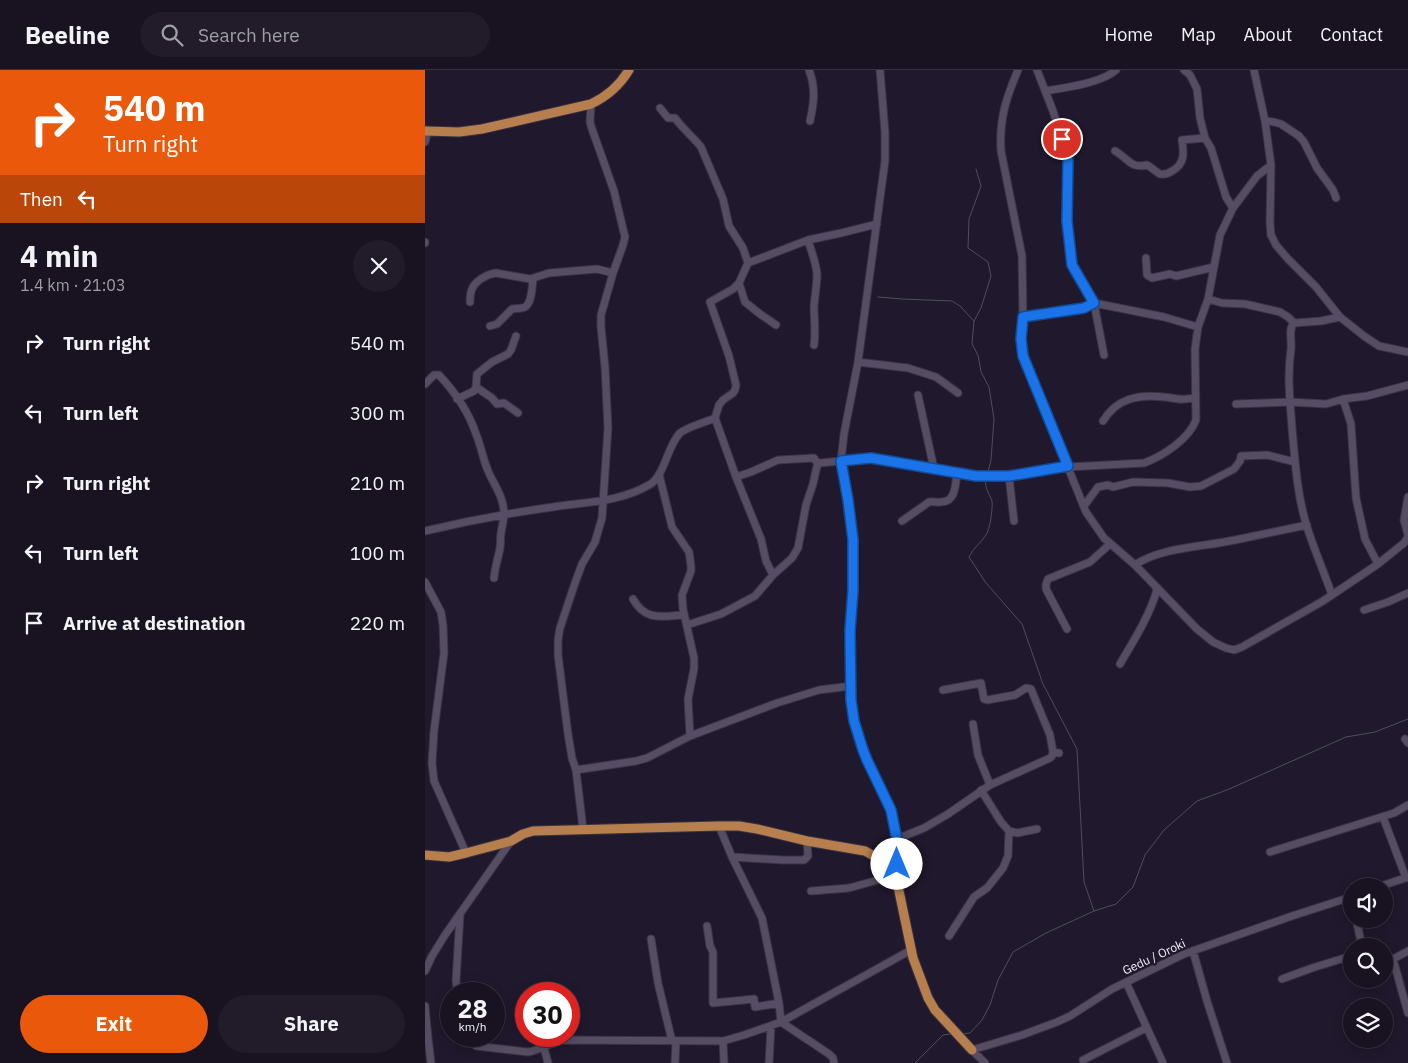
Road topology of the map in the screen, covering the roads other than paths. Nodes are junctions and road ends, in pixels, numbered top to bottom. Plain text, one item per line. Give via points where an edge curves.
1 (629, 70) edge
2 (809, 70) edge
3 (880, 70) edge
4 (1018, 70) edge
5 (1037, 70) edge
6 (1116, 70) edge
7 (1184, 70) edge
8 (1254, 70) edge
9 (1045, 91) junction
10 (591, 104) junction
11 (660, 108) dead end
12 (1265, 121) junction
13 (810, 122) dead end
14 (427, 131) edge
15 (1205, 138) junction
16 (425, 142) edge
17 (1115, 151) dead end
18 (1271, 165) junction
19 (1336, 198) dead end
20 (1233, 208) junction
21 (877, 224) junction
22 (808, 240) junction
23 (1145, 258) dead end
24 (748, 263) junction
25 (1214, 267) junction
26 (613, 272) junction
27 (533, 279) junction
28 (739, 282) junction
29 (1208, 298) junction
30 (470, 302) dead end
31 (1094, 303) junction
32 (1340, 316) junction
33 (1023, 317) junction
34 (1294, 323) junction
35 (776, 325) dead end
36 (490, 326) dead end
37 (1198, 327) junction
38 (516, 336) dead end
39 (814, 345) dead end
40 (1408, 352) edge
41 (1104, 355) dead end
42 (857, 362) junction
43 (425, 384) edge
44 (1408, 385) edge
45 (476, 387) junction
46 (958, 393) dead end
47 (918, 395) dead end
48 (1195, 398) junction
49 (457, 399) junction
50 (1343, 399) junction
51 (1290, 402) junction
52 (1236, 404) dead end
53 (518, 413) dead end
54 (715, 418) junction
55 (1103, 421) dead end
56 (841, 461) junction
57 (1295, 462) junction
58 (818, 464) junction
59 (1068, 466) junction
60 (934, 469) junction
61 (659, 474) junction
62 (957, 474) junction
63 (1009, 476) junction
64 (736, 477) junction
65 (1408, 496) edge
66 (604, 500) junction
67 (1084, 506) junction
68 (504, 514) junction
69 (902, 521) dead end
70 (1013, 521) dead end
71 (1307, 525) junction
72 (425, 531) edge
73 (1408, 536) edge
74 (1110, 544) junction
75 (1378, 564) junction
76 (1135, 565) junction
77 (773, 575) junction
78 (494, 578) dead end
79 (425, 582) edge
80 (1154, 584) junction
81 (1408, 593) edge
82 (1332, 595) junction
83 (633, 599) dead end
84 (1364, 610) dead end
85 (685, 615) junction
86 (687, 625) junction
87 (1067, 629) dead end
88 (1120, 664) dead end
89 (851, 686) junction
90 (943, 690) dead end
91 (973, 724) dead end
92 (690, 736) junction
93 (576, 770) junction
94 (990, 786) junction
95 (981, 790) junction
96 (1408, 805) edge
97 (1383, 817) junction
98 (719, 826) junction
99 (583, 829) junction
100 (1037, 829) dead end
101 (1009, 831) junction
102 (897, 840) junction
103 (511, 841) junction
104 (807, 841) junction
105 (1270, 852) dead end
106 (466, 853) junction
107 (425, 855) edge
108 (732, 857) junction
109 (896, 874) junction
110 (1407, 877) edge
111 (1393, 882) edge
112 (811, 891) dead end
113 (1343, 900) edge
114 (460, 915) junction
115 (707, 926) dead end
116 (949, 936) dead end
117 (651, 939) dead end
118 (911, 950) junction
119 (1193, 951) junction
120 (1408, 952) edge
121 (1343, 958) edge
122 (1393, 959) joint
123 (425, 971) edge
124 (1283, 979) dead end
125 (456, 982) edge
126 (1126, 982) junction
127 (779, 1003) junction
128 (425, 1006) edge
129 (1408, 1013) edge
130 (781, 1022) junction
131 (771, 1026) junction
132 (1146, 1028) junction
133 (426, 1039) edge
134 (674, 1041) junction
135 (723, 1041) junction
136 (485, 1047) edge
137 (543, 1048) junction
138 (972, 1050) junction
139 (1083, 1060) dead end
140 (431, 1063) edge
141 (548, 1063) edge
142 (675, 1063) edge
143 (724, 1063) edge
144 (769, 1063) edge
145 (834, 1063) edge
146 (985, 1063) edge
147 (1163, 1063) edge
148 (1227, 1063) edge

1 - 10 main road via 606,96
2 - 13 street via 814,96
3 - 21 street via 885,161
4 - 33 street via 1004,107 1001,151 1022,256
5 - 9 street
6 - 9 street via 1107,77
7 - 15 street via 1197,89
8 - 12 street
9 - 31 street via 1068,160 1067,221 1072,265
10 - 14 main road via 482,129
10 - 26 street via 591,129 614,191 625,237
11 - 24 street via 668,118 675,118 701,147 723,199 729,226
12 - 18 street
12 - 19 street via 1281,124 1299,136
14 - 16 street
15 - 17 street via 1182,140 1183,159 1176,169 1166,174 1159,174 1147,165 1131,164
15 - 20 street
18 - 20 street via 1257,176
18 - 32 street via 1271,236
20 - 25 street via 1221,235
21 - 22 street
21 - 42 street
22 - 24 street
22 - 39 street via 817,274
23 - 25 street via 1147,275 1152,278
24 - 28 street
25 - 29 street
26 - 27 street via 597,269 559,272
26 - 66 street via 601,315 608,428
27 - 30 street via 496,273 488,275 472,288
27 - 36 street via 529,303 512,309 497,324
28 - 35 street via 745,302
28 - 54 street via 711,302 736,386 719,405
29 - 34 street via 1280,312
29 - 37 street
31 - 33 street via 1084,308
31 - 37 street
31 - 41 street
32 - 34 street
32 - 40 street via 1379,346
33 - 59 street via 1023,356
34 - 51 street via 1289,364
37 - 48 street
38 - 45 street via 508,354 477,374
42 - 46 street via 908,368 936,377
42 - 56 street
43 - 49 street via 434,375 439,375
44 - 50 street
45 - 49 street via 472,393
45 - 53 street via 495,403 503,403
47 - 60 street
48 - 55 street via 1150,395 1132,398 1118,404
48 - 59 street via 1193,427 1154,459 1145,463
49 - 68 street via 476,434 491,478 500,493
50 - 51 street via 1326,404
50 - 75 street via 1351,424 1362,523 1367,545
51 - 52 street
51 - 57 street
54 - 61 street via 681,433
54 - 64 street
56 - 58 street
56 - 60 street via 871,458
56 - 89 street via 853,540
57 - 67 street via 1267,455 1241,456 1234,469 1201,486 1133,482 1113,487 1108,484 1098,487
57 - 71 street
58 - 64 street via 814,458 805,457 778,460
58 - 77 street via 798,548
59 - 63 street
59 - 67 street
60 - 62 street
61 - 66 street via 650,485
61 - 85 street via 672,527 690,559 691,571 682,596
62 - 63 street
62 - 69 street via 954,495 949,500 929,502
63 - 70 street
64 - 77 street
65 - 73 street via 1404,520
66 - 68 street
66 - 93 street via 597,536 582,564 558,640 567,734
67 - 74 street
68 - 72 street
68 - 78 street
71 - 76 street via 1167,552
71 - 82 street
73 - 75 street
74 - 76 street
74 - 87 street via 1091,562 1048,579 1047,589
75 - 82 street
76 - 80 street
77 - 86 street via 755,596 743,603
79 - 106 street via 441,612 443,625 444,653 432,762 434,781
80 - 82 street via 1197,629 1213,642 1234,650
80 - 88 street via 1157,590 1153,603
81 - 84 street
83 - 85 street via 641,611 650,616
85 - 86 street
86 - 92 street via 695,669 688,699
89 - 92 street via 802,695
89 - 102 street via 854,721 867,760 891,810
90 - 94 street via 981,683 987,700 1031,689 1056,753
91 - 94 street via 978,755
92 - 93 street via 647,758
93 - 99 street
94 - 95 street
95 - 101 street
95 - 102 street via 948,814
96 - 97 street
97 - 105 street
97 - 110 street
98 - 99 main road
98 - 104 main road via 748,828
98 - 108 street
99 - 103 main road via 533,831
100 - 101 street
101 - 116 street via 1008,856 1003,868 987,888 974,897
102 - 109 street
103 - 106 main road
103 - 114 street
104 - 108 street via 808,856 804,860
104 - 109 main road via 865,851 883,861
106 - 107 main road via 449,857
108 - 127 street via 762,918
109 - 112 street via 849,888
109 - 118 main road
110 - 111 street
113 - 119 street, Gedu / Oroki
114 - 123 street
114 - 125 street
115 - 127 street via 713,952 713,1003 754,999 755,1007
117 - 134 street via 658,983
118 - 130 street
118 - 138 main road via 935,1010
119 - 126 street, Gedu / Oroki
119 - 148 street
120 - 122 street
121 - 124 street
122 - 129 street
126 - 132 street
126 - 138 street, Gedu / Oroki via 1057,1022
127 - 130 street
128 - 133 street
130 - 131 street
130 - 145 street via 829,1054
131 - 135 street
131 - 144 street
132 - 139 street
132 - 147 street
133 - 140 street
134 - 135 street
134 - 137 street via 565,1040
134 - 142 street
135 - 143 street
136 - 137 street via 528,1052
137 - 141 street
138 - 146 street

